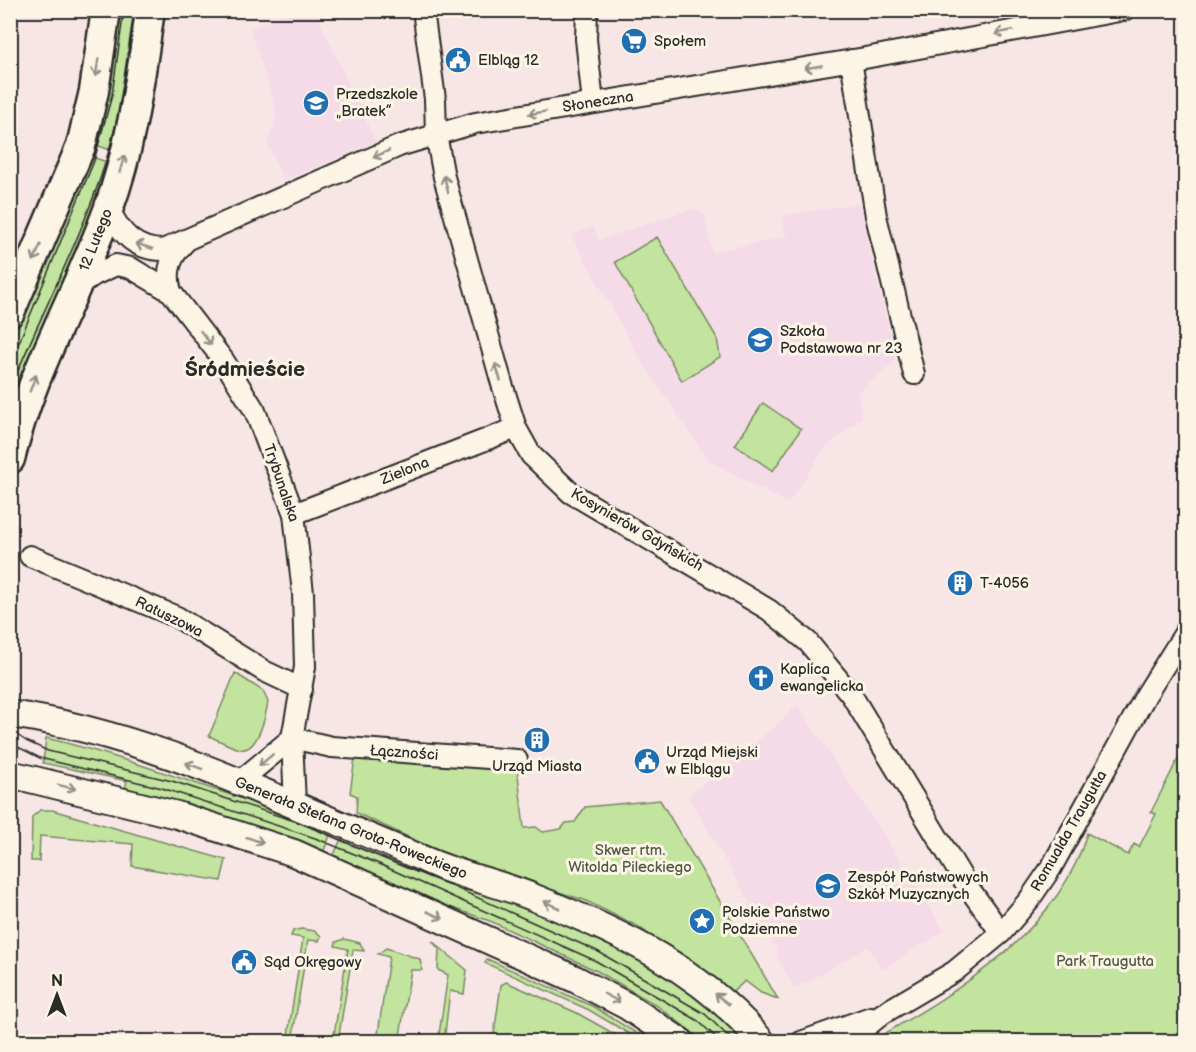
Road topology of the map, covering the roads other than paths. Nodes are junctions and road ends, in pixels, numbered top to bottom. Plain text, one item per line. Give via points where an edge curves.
1 (106, 10) edge
2 (150, 10) edge
3 (423, 10) edge
4 (587, 10) edge
5 (1124, 10) edge
6 (851, 60) junction
7 (593, 103) junction
8 (436, 134) junction
9 (109, 209) junction
10 (188, 240) junction
11 (77, 287) junction
12 (171, 292) junction
13 (10, 312) edge
14 (914, 374) dead end
15 (516, 428) junction
16 (10, 459) edge
17 (294, 514) junction
18 (30, 556) dead end
19 (1185, 631) edge
20 (302, 689) junction
21 (10, 714) edge
22 (292, 738) junction
23 (517, 760) dead end
24 (10, 774) edge
25 (238, 782) junction
26 (295, 804) junction
27 (1001, 933) junction
28 (882, 1014) junction
29 (651, 1020) junction
30 (669, 1041) edge
31 (681, 1041) edge
32 (762, 1041) edge
33 (801, 1041) edge
34 (848, 1041) edge

1 -> 13 main road via 81,147
9 -> 2 main road, 12 Lutego via 136,106
3 - 8 street, Kosynierów Gdyńskich
4 - 7 street via 585,39
5 -> 6 street, Słoneczna
6 -> 7 street, Słoneczna
6 - 14 street via 876,216
7 -> 8 street, Słoneczna via 475,123
8 -> 10 street, Słoneczna via 399,146
15 -> 8 street, Kosynierów Gdyńskich via 458,234
10 -> 9 street, Słoneczna via 164,250 141,246 120,230
9 - 11 main road, 12 Lutego
10 - 12 street via 170,260
11 - 12 street via 107,268 120,266
16 -> 11 main road, 12 Lutego via 34,381
12 -> 17 street, Trybunalska via 224,361 255,411
15 - 17 street, Zielona
15 - 27 street, Kosynierów Gdyńskich via 541,467 570,493 769,610 808,642 852,696 975,898
17 - 20 street, Trybunalska via 303,593
18 - 20 street, Ratuszowa via 177,617 264,671
19 - 27 street, Romualda Traugutta via 1051,868
20 - 22 street, Trybunalska
25 -> 21 street, Generała Stefana Grota-Roweckiego via 88,730
22 - 23 street, Łączności via 332,747
22 -> 25 street
22 - 26 street, Trybunalska
24 -> 29 street via 177,815 294,853 575,979
25 - 26 street, Generała Stefana Grota-Roweckiego
32 -> 26 street, Generała Stefana Grota-Roweckiego via 723,999 643,947 534,897 433,864
27 - 28 street, Romualda Traugutta via 955,971
28 - 33 street, Romualda Traugutta
28 - 34 street, Romualda Traugutta
29 - 30 street
29 - 31 street

